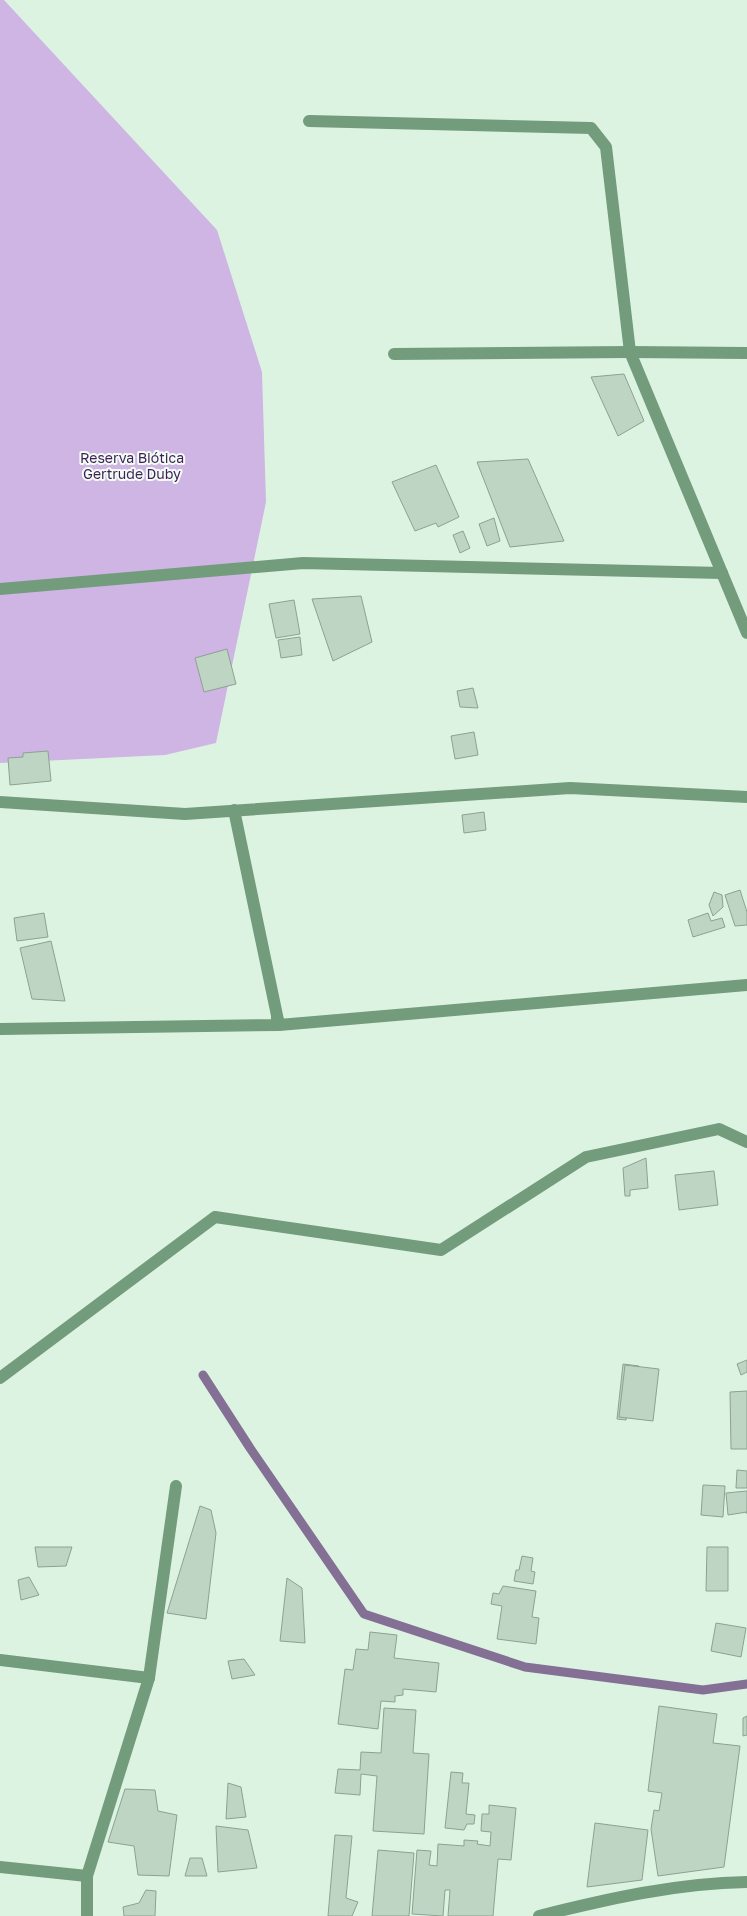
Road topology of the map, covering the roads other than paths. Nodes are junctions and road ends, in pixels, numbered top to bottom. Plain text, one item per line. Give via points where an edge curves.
1 (308, 121) dead end
2 (630, 352) junction
3 (747, 353) edge
4 (394, 354) dead end
5 (722, 573) junction
6 (0, 589) edge
7 (747, 633) edge
8 (747, 796) edge
9 (0, 802) edge
10 (234, 810) junction
11 (747, 985) edge
12 (279, 1025) junction
13 (0, 1028) edge
14 (747, 1142) edge
15 (0, 1378) edge
16 (176, 1486) dead end
17 (0, 1660) edge
18 (149, 1678) junction
19 (0, 1867) edge
20 (87, 1876) junction
21 (747, 1882) edge
22 (87, 1916) edge
23 (539, 1916) edge

1 - 2 street via 591,128 606,147
2 - 3 street
2 - 4 street
2 - 5 street
5 - 6 street via 303,563
5 - 7 street
8 - 10 street via 570,788
9 - 10 street via 185,814
10 - 12 street
11 - 12 street
12 - 13 street
14 - 15 street via 719,1129 586,1157 441,1250 215,1216
16 - 18 street
17 - 18 street
18 - 20 street
19 - 20 street
20 - 22 street
21 - 23 street via 710,1883 592,1903

